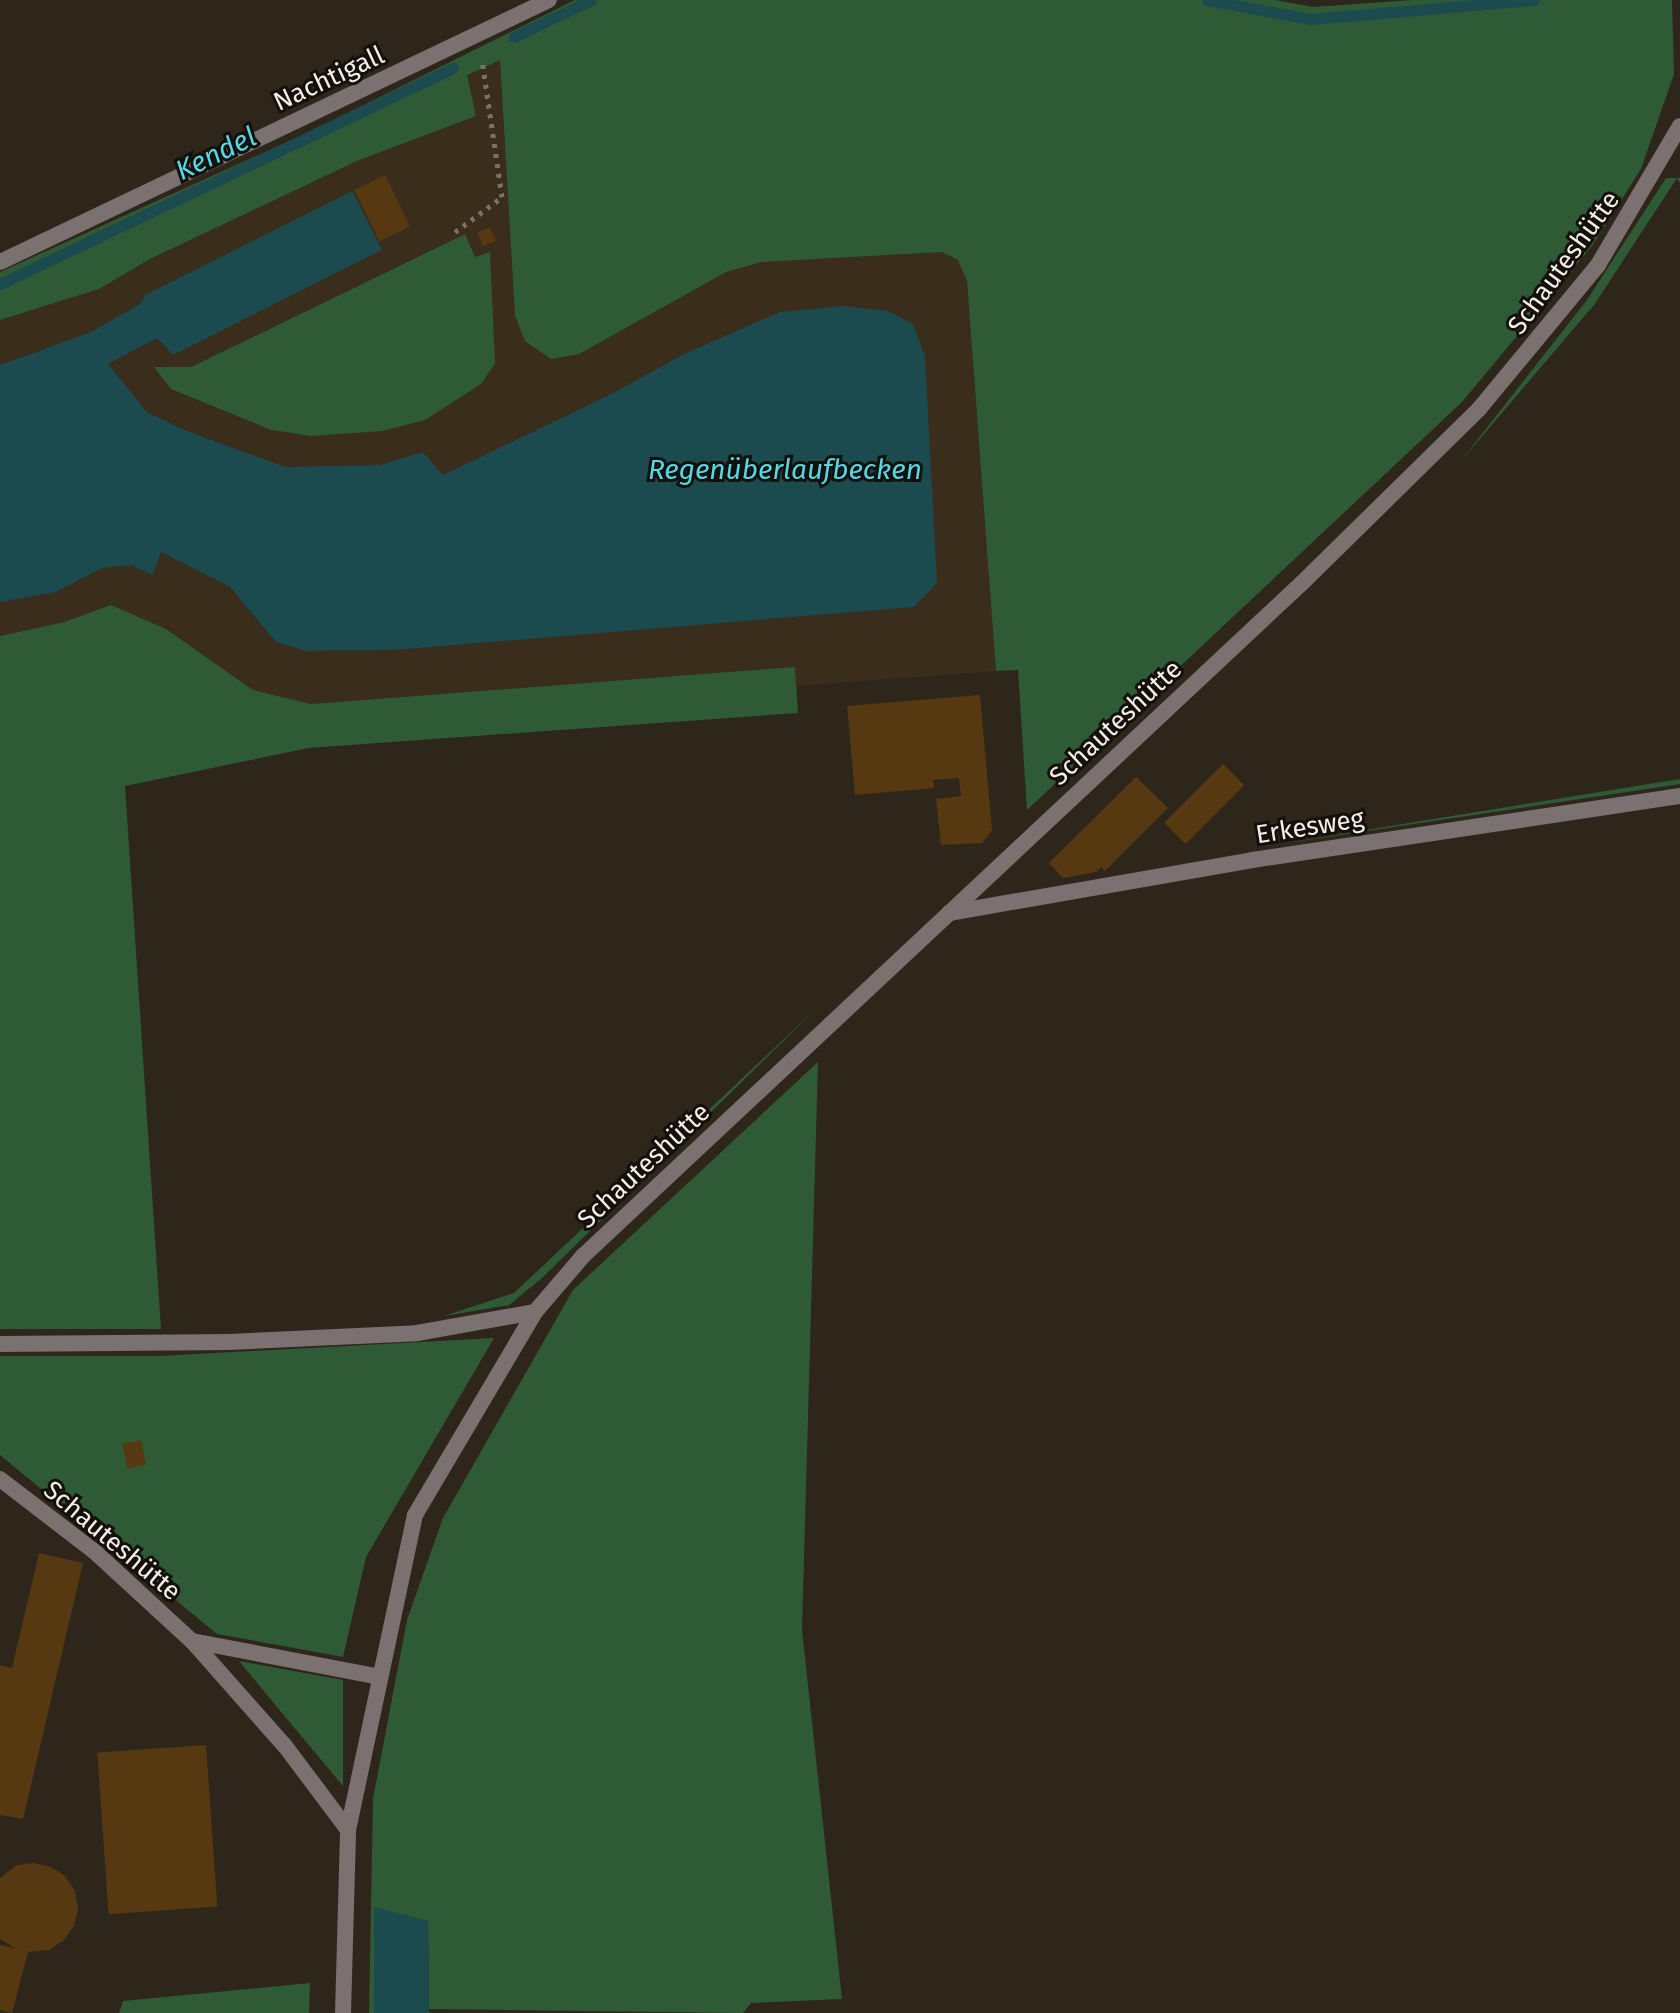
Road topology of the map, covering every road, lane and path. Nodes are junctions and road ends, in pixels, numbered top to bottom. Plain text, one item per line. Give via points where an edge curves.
1 (549, 0) edge
2 (475, 36) junction
3 (1680, 126) edge
4 (455, 232) dead end
5 (0, 262) edge
6 (1680, 796) edge
7 (949, 913) junction
8 (535, 1312) junction
9 (0, 1344) edge
10 (0, 1479) edge
11 (192, 1641) junction
12 (380, 1677) junction
13 (348, 1830) junction
14 (343, 2013) edge

1 - 2 street, Nachtigall
2 - 4 path via 486,71 502,197
2 - 5 street, Nachtigall
3 - 7 street, Schauteshütte via 1598,265 1479,409 1303,582
6 - 7 street, Erkesweg via 1252,860
7 - 8 street, Schauteshütte via 583,1256
8 - 9 street via 417,1333 229,1342
8 - 12 street, Schauteshütte via 415,1515
10 - 11 street, Schauteshütte via 94,1551
11 - 12 street
11 - 13 street, Schauteshütte via 285,1746
12 - 13 street, Schauteshütte
13 - 14 street, Schauteshütte

